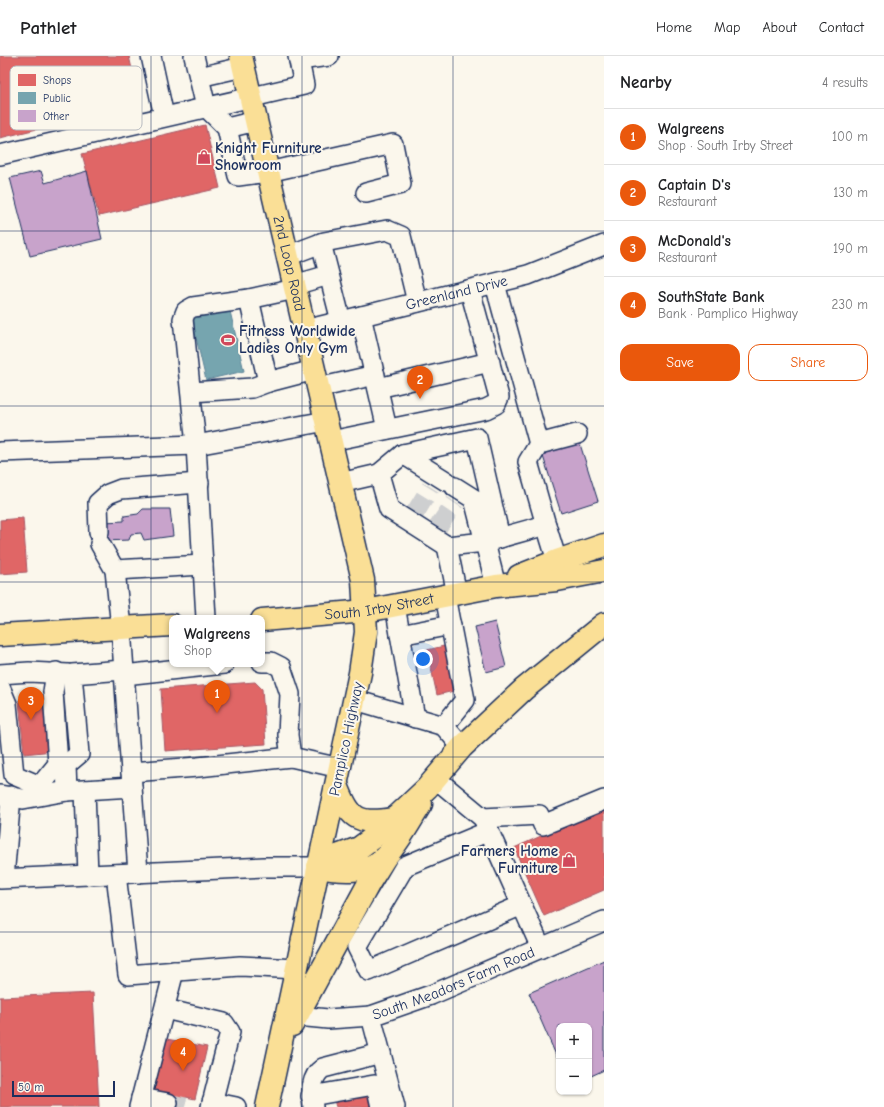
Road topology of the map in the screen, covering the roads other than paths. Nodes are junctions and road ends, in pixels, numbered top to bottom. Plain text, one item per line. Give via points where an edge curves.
1 (151, 56) edge
2 (194, 56) edge
3 (329, 56) edge
4 (298, 58) edge
5 (242, 61) edge
6 (198, 77) junction
7 (250, 96) junction
8 (206, 107) junction
9 (164, 116) junction
10 (142, 121) edge
11 (256, 121) junction
12 (227, 128) junction
13 (105, 130) edge
14 (0, 155) edge
15 (268, 172) junction
16 (366, 193) dead end
17 (321, 243) junction
18 (604, 245) edge
19 (288, 256) junction
20 (329, 275) junction
21 (495, 284) junction
22 (295, 287) junction
23 (470, 290) junction
24 (249, 299) junction
25 (417, 302) junction
26 (361, 316) junction
27 (341, 322) junction
28 (305, 330) junction
29 (490, 362) junction
30 (316, 379) junction
31 (376, 381) junction
32 (268, 382) junction
33 (191, 392) junction
34 (387, 429) junction
35 (328, 431) junction
36 (577, 434) dead end
37 (539, 444) junction
38 (196, 445) junction
39 (0, 452) edge
40 (403, 454) junction
41 (379, 474) junction
42 (199, 483) junction
43 (340, 483) junction
44 (546, 525) junction
45 (439, 536) junction
46 (492, 540) junction
47 (604, 545) edge
48 (557, 561) junction
49 (203, 565) junction
50 (115, 570) junction
51 (604, 571) edge
52 (496, 586) junction
53 (451, 595) junction
54 (395, 606) junction
55 (366, 611) junction
56 (206, 615) edge
57 (265, 620) edge
58 (604, 624) edge
59 (169, 625) edge
60 (451, 625) junction
61 (121, 628) junction
62 (0, 635) edge
63 (400, 635) junction
64 (265, 662) edge
65 (191, 667) edge
66 (64, 673) junction
67 (124, 673) junction
68 (0, 674) edge
69 (0, 687) edge
70 (355, 700) junction
71 (415, 718) junction
72 (444, 726) junction
73 (0, 734) edge
74 (462, 747) junction
75 (291, 757) junction
76 (339, 777) junction
77 (131, 779) junction
78 (431, 783) junction
79 (76, 790) junction
80 (5, 795) edge
81 (604, 800) edge
82 (392, 820) junction
83 (486, 824) junction
84 (386, 856) junction
85 (318, 866) junction
86 (138, 873) junction
87 (116, 874) junction
88 (88, 875) junction
89 (2, 878) edge
90 (522, 905) junction
91 (604, 921) edge
92 (541, 948) junction
93 (297, 969) junction
94 (174, 971) junction
95 (164, 1009) junction
96 (297, 1016) junction
97 (371, 1016) junction
98 (280, 1050) junction
99 (381, 1053) junction
100 (140, 1102) edge
101 (312, 1102) edge
102 (168, 1103) dead end
103 (211, 1104) edge
104 (236, 1107) edge
105 (267, 1107) edge
106 (381, 1107) edge
107 (395, 1107) edge

1 - 9 street
2 - 6 street
3 - 4 street
4 - 7 street via 304,85
5 - 6 street
5 - 7 main road, 2nd Loop Road
6 - 8 street
7 - 8 street
7 - 11 main road, 2nd Loop Road
8 - 9 street
8 - 12 street
9 - 10 street
11 - 12 street
11 - 15 main road, 2nd Loop Road
12 - 15 street via 238,176
13 - 14 street
15 - 16 street via 393,144 401,184
15 - 19 main road, 2nd Loop Road
17 - 19 street
17 - 20 street
17 - 25 street via 387,230 401,236
18 - 21 street, Greenland Drive via 528,275
19 - 22 main road, 2nd Loop Road
20 - 22 street
20 - 27 street
21 - 23 street, Greenland Drive
21 - 37 street
22 - 24 street
22 - 28 main road, 2nd Loop Road
23 - 25 street, Greenland Drive
23 - 29 street
24 - 32 street
24 - 33 street via 193,307 186,311 183,319
25 - 26 street, Greenland Drive
26 - 27 street, Greenland Drive
26 - 31 street
27 - 28 street, Greenland Drive
28 - 30 main road, 2nd Loop Road
29 - 31 street
29 - 34 street via 499,397 496,404
30 - 31 street
30 - 32 street
30 - 35 main road, 2nd Loop Road
31 - 34 street
32 - 33 street via 252,388
33 - 38 street
34 - 35 street
35 - 38 street
35 - 43 main road, 2nd Loop Road
36 - 37 street
37 - 44 street via 528,462
38 - 39 street
38 - 42 street
40 - 41 street
40 - 46 street via 448,487 474,499
40 - 46 street via 477,438
41 - 43 street
41 - 45 street via 389,509 412,517
42 - 49 street
42 - 50 street via 121,489 108,494 98,503 99,538
43 - 55 main road, 2nd Loop Road via 363,580
44 - 46 street
44 - 48 street
45 - 46 street
45 - 53 street
46 - 52 street
47 - 48 main road, South Irby Street
48 - 52 main road, South Irby Street
49 - 50 street
49 - 56 street
50 - 61 street
51 - 52 main road, South Irby Street via 557,580
52 - 53 main road, South Irby Street
53 - 54 main road, South Irby Street
53 - 60 street
54 - 55 main road, South Irby Street
54 - 63 street
55 - 57 main road, South Irby Street
55 - 70 main road, Pamplico Highway via 366,632
58 - 74 main road, Pamplico Highway via 524,689
59 - 61 main road
60 - 63 street
60 - 72 street via 465,700
61 - 62 main road
61 - 67 street
63 - 71 street
64 - 75 street via 281,667 290,694 288,735
65 - 67 street
66 - 67 street
66 - 68 street
66 - 69 street via 53,692 58,764 40,786 14,774 7,704
66 - 79 street via 79,754 66,765
67 - 77 street
70 - 71 street
70 - 76 main road, Pamplico Highway
71 - 72 street
72 - 74 street
73 - 80 street
74 - 78 main road, Pamplico Highway
75 - 76 street
75 - 77 street
76 - 82 main road via 347,809 357,818 372,822
76 - 85 main road, Pamplico Highway
77 - 79 street
77 - 86 street
78 - 82 main road, Pamplico Highway
78 - 83 street
78 - 84 main road, Pamplico Highway via 423,801
79 - 80 street via 23,799
79 - 88 street
80 - 89 street
81 - 83 street via 544,825 539,815
82 - 85 main road, Pamplico Highway via 359,848
83 - 90 street
83 - 90 street via 405,866 357,947 369,970
84 - 85 main road, Pamplico Highway via 370,866 353,870 339,871
84 - 96 main road, Pamplico Highway
85 - 86 street
85 - 93 main road, Pamplico Highway
86 - 87 street
87 - 88 street
87 - 94 street via 128,975
88 - 89 street
90 - 92 street
91 - 92 street, South Meadors Farm Road
92 - 97 street, South Meadors Farm Road via 431,995
93 - 94 street via 240,966
93 - 98 main road, Pamplico Highway
94 - 95 street
95 - 100 street
95 - 103 street via 224,1023 230,1032
96 - 97 street, South Meadors Farm Road via 328,1019
96 - 98 main road, Pamplico Highway
97 - 99 street
98 - 105 main road, Pamplico Highway
99 - 101 street via 322,1068 314,1080
99 - 107 street
100 - 102 street
101 - 106 street via 374,1085
103 - 104 street

